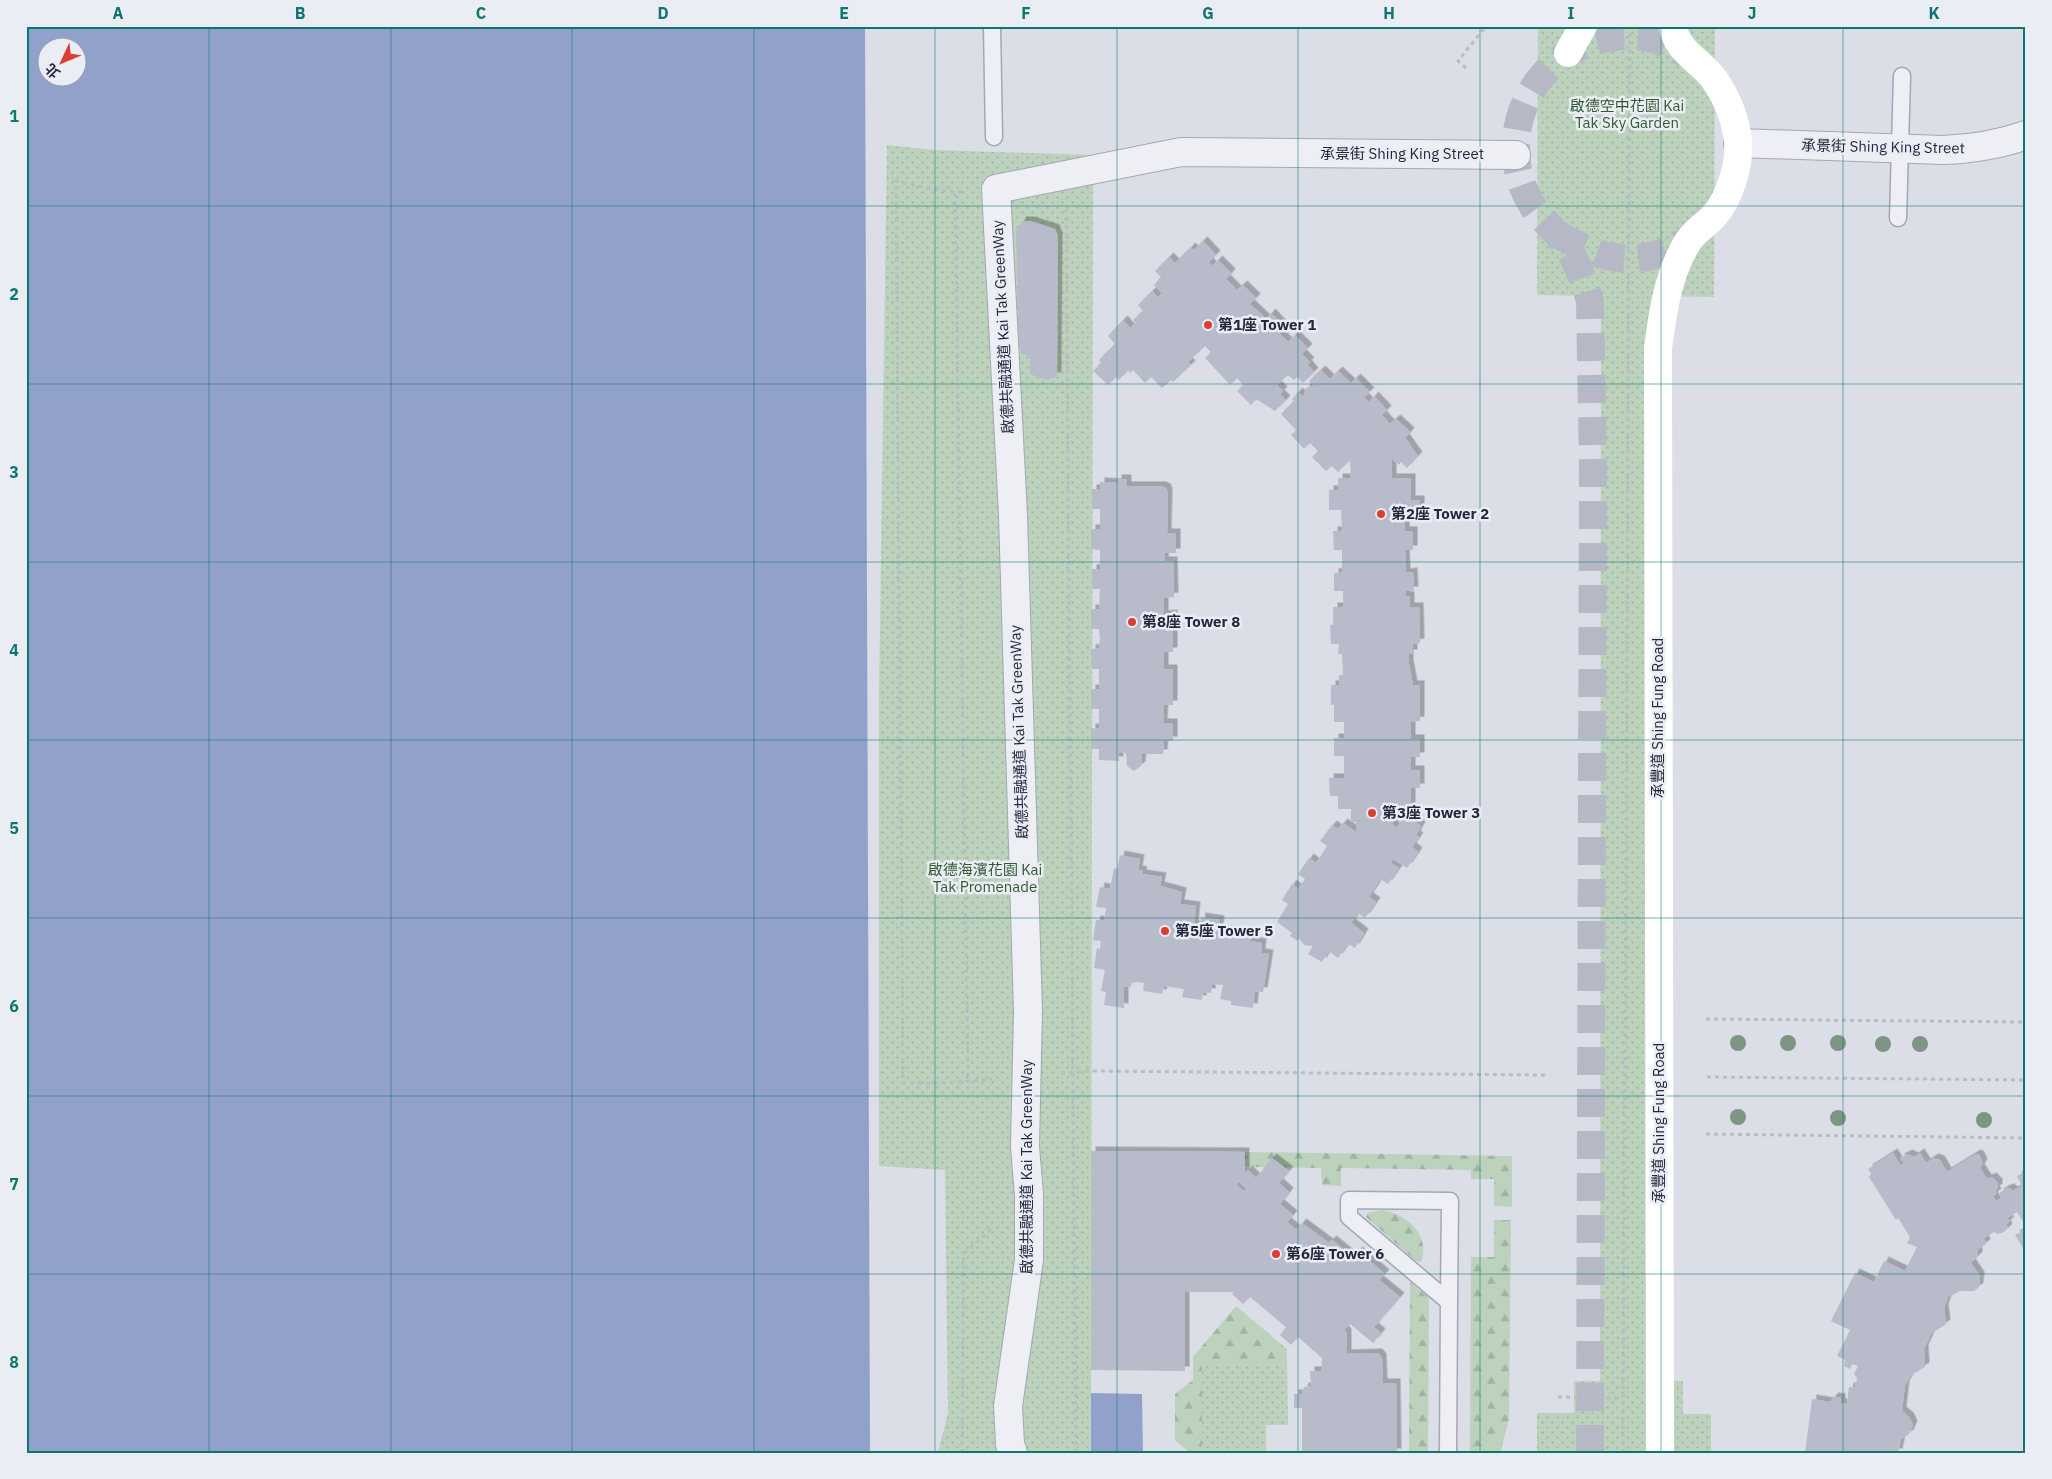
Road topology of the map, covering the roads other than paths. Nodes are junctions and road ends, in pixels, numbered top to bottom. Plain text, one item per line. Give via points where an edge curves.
1 (992, 26) edge
2 (1584, 26) edge
3 (1673, 26) edge
4 (1568, 53) dead end
5 (1902, 76) dead end
6 (2026, 134) edge
7 (994, 137) dead end
8 (1738, 143) junction
9 (1901, 149) junction
10 (1516, 154) dead end
11 (996, 189) joint
12 (1898, 218) dead end
13 (1449, 1302) junction
14 (1013, 1453) edge
15 (1448, 1453) edge
16 (1660, 1453) edge

1 - 7 lane
2 - 4 street
3 - 8 street, 承豐道 Shing Fung Road via 1687,54 1713,78 1731,109
5 - 9 lane
6 - 9 street, 承景街 Shing King Street via 1974,149
8 - 9 street, 承景街 Shing King Street
8 - 16 street, 承豐道 Shing Fung Road via 1733,181 1715,215 1687,241 1670,280 1663,305 1658,348
9 - 12 lane
10 - 11 street, 承景街 Shing King Street via 1181,152
11 - 14 street, 啟德共融通道 Kai Tak GreenWay via 1013,514 1028,1001 1025,1146 1030,1195 1030,1260 1008,1406
13 - 13 lane via 1450,1201 1349,1200 1349,1217
13 - 15 lane

